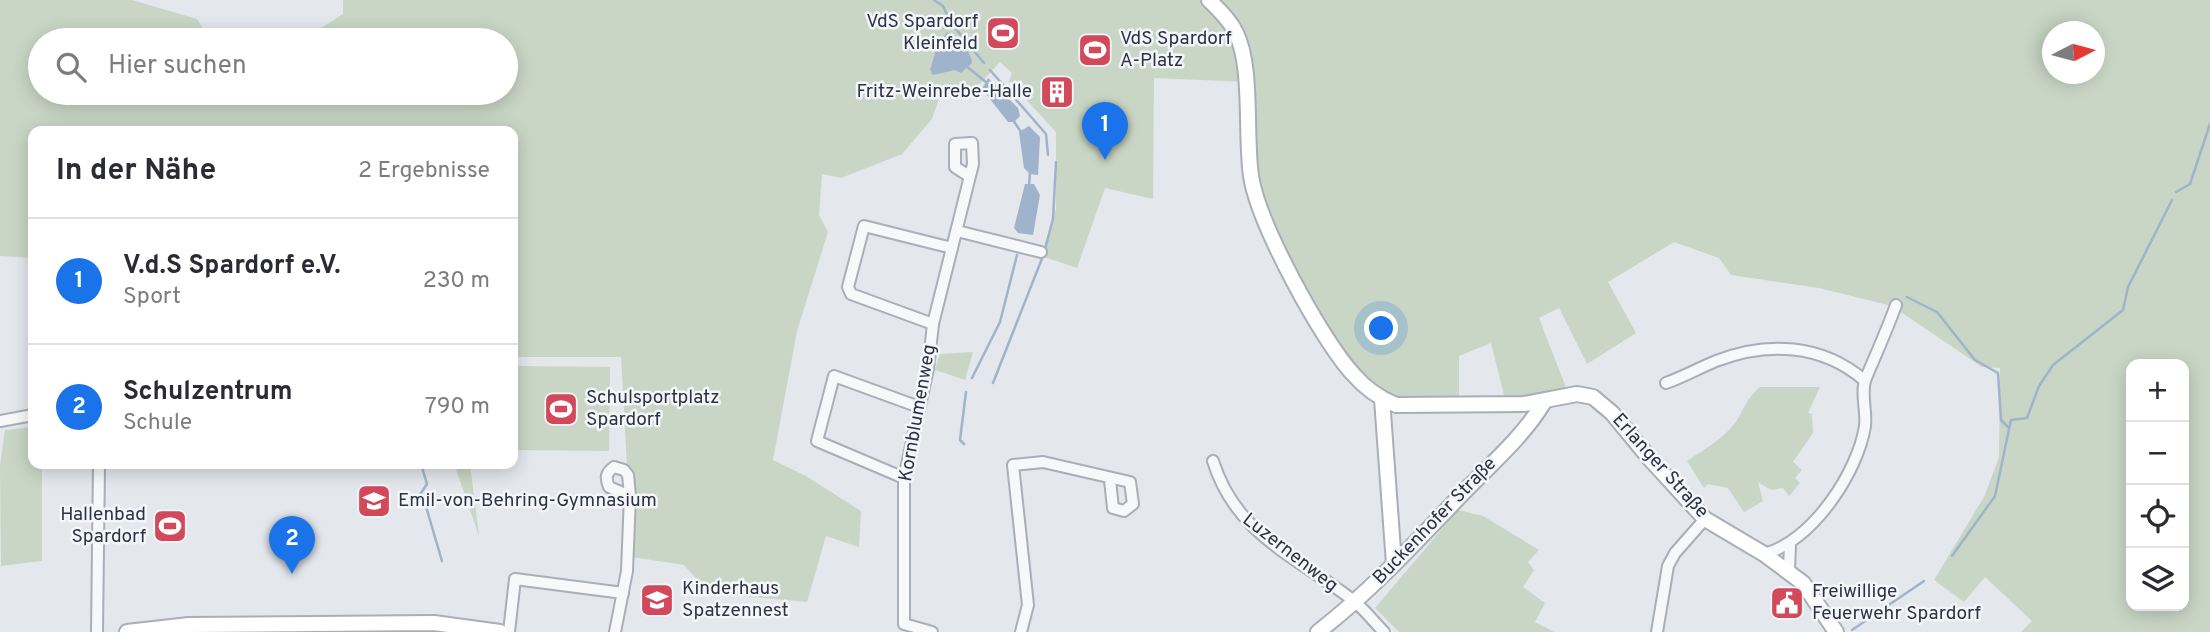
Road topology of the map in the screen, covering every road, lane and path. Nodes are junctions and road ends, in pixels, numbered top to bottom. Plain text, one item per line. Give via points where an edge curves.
1 (1209, 0) edge
2 (968, 176) dead end
3 (957, 231) junction
4 (952, 248) junction
5 (1041, 252) dead end
6 (1896, 305) dead end
7 (933, 324) junction
8 (1864, 380) junction
9 (1666, 383) dead end
10 (1382, 399) junction
11 (1544, 402) junction
12 (919, 407) junction
13 (28, 416) edge
14 (0, 421) edge
15 (1213, 461) dead end
16 (99, 469) edge
17 (904, 478) junction
18 (1110, 480) dead end
19 (630, 496) dead end
20 (1705, 519) junction
21 (1790, 544) junction
22 (1764, 554) junction
23 (1395, 564) junction
24 (1789, 571) junction
25 (623, 593) junction
26 (1355, 602) junction
27 (434, 627) edge
28 (167, 629) edge
29 (97, 632) edge
30 (127, 632) edge
31 (500, 632) edge
32 (509, 632) edge
33 (615, 632) edge
34 (932, 632) edge
35 (1021, 632) edge
36 (1318, 632) edge
37 (1384, 632) edge
38 (1657, 632) edge
39 (1836, 632) edge

1 - 10 main road, Erlanger Straße via 1230,22 1242,52 1248,147 1258,204 1305,300 1352,374
2 - 3 street, Kornblumenweg
3 - 4 street, Kornblumenweg
3 - 5 street
4 - 7 street, Kornblumenweg
4 - 7 street via 865,222 848,287 851,294
6 - 8 street
7 - 12 street, Kornblumenweg
8 - 9 street via 1829,357 1805,349 1775,348 1729,356
8 - 21 street via 1867,414 1856,465 1825,508
10 - 11 main road, Erlanger Straße via 1421,407
10 - 23 main road
11 - 20 main road, Erlanger Straße via 1577,394 1599,401
11 - 23 main road, Buckenhofer Straße via 1525,430
12 - 17 street, Kornblumenweg
12 - 17 street via 834,376 817,441
13 - 14 street
15 - 26 street, Luzernenweg via 1222,489 1239,514
16 - 29 street
17 - 34 street, Kornblumenweg via 904,624
18 - 35 street via 1043,463 1013,465 1028,605
19 - 25 street
20 - 22 main road, Erlanger Straße
20 - 38 street via 1668,566
21 - 22 street
21 - 24 street
22 - 24 main road, Erlanger Straße
23 - 26 main road, Buckenhofer Straße
24 - 39 main road, Erlanger Straße via 1812,594
25 - 32 street via 515,579
25 - 33 street
26 - 36 main road, Buckenhofer Straße
26 - 37 street, Luzernenweg
27 - 28 main road
27 - 31 main road
28 - 30 main road

